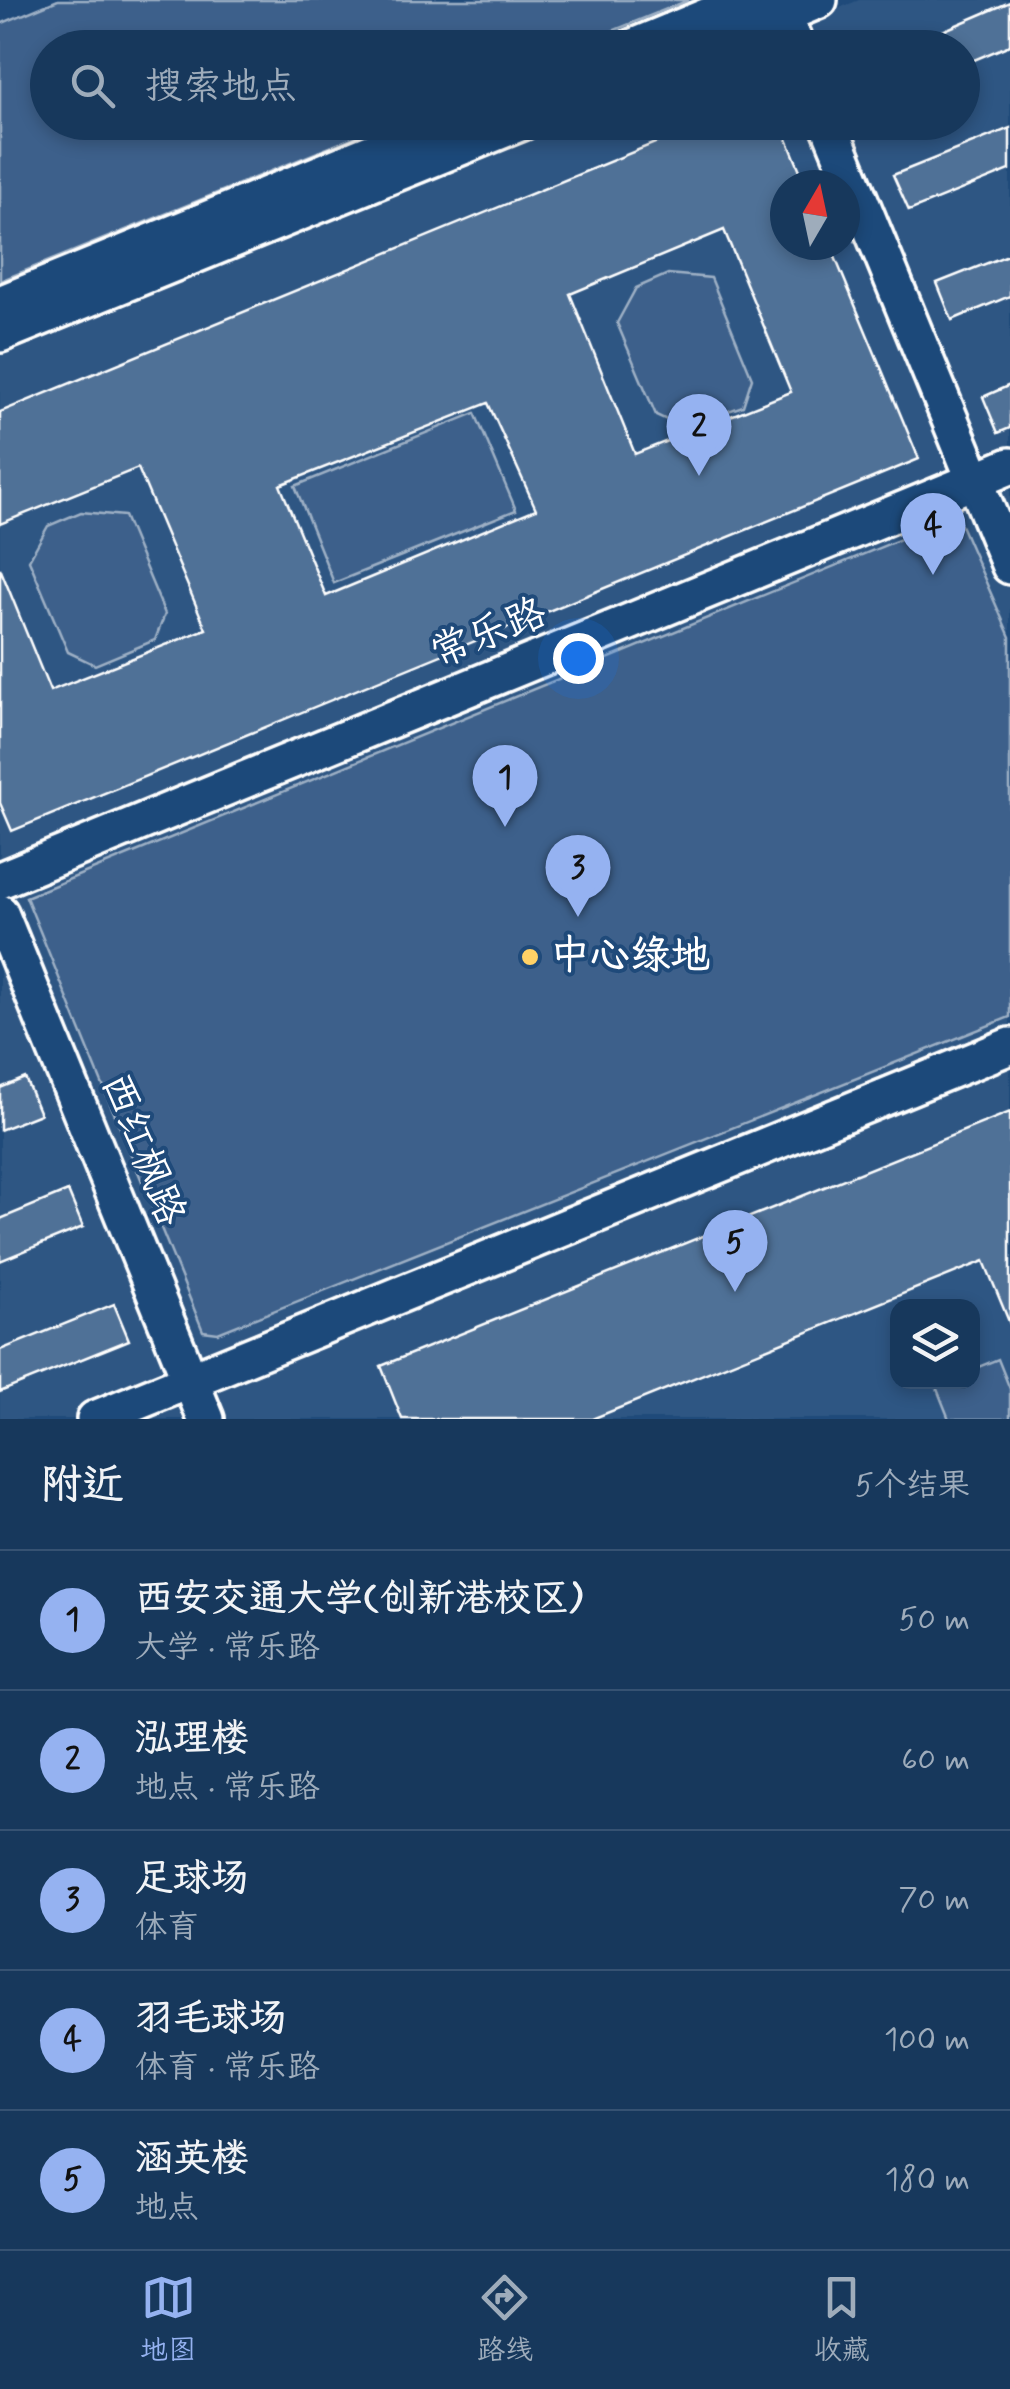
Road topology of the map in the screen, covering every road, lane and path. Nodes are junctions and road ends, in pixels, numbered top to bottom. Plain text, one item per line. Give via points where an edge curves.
1 (747, 0) edge
2 (819, 0) edge
3 (786, 21) edge
4 (674, 30) edge
5 (759, 30) edge
6 (402, 140) edge
7 (478, 140) edge
8 (835, 140) edge
9 (0, 304) edge
10 (0, 334) edge
11 (1010, 466) edge
12 (975, 480) junction
13 (1010, 566) edge
14 (0, 880) edge
15 (0, 914) edge
16 (1010, 1046) edge
17 (190, 1380) junction
18 (95, 1419) edge
19 (206, 1419) edge

1 - 4 street
2 - 3 street
3 - 5 street
6 - 9 street
7 - 10 street
8 - 12 street
11 - 12 street, 常乐路
12 - 13 street
12 - 14 street, 常乐路
15 - 17 street, 西红枫路
16 - 17 street
17 - 18 street
17 - 19 street, 西红枫路

